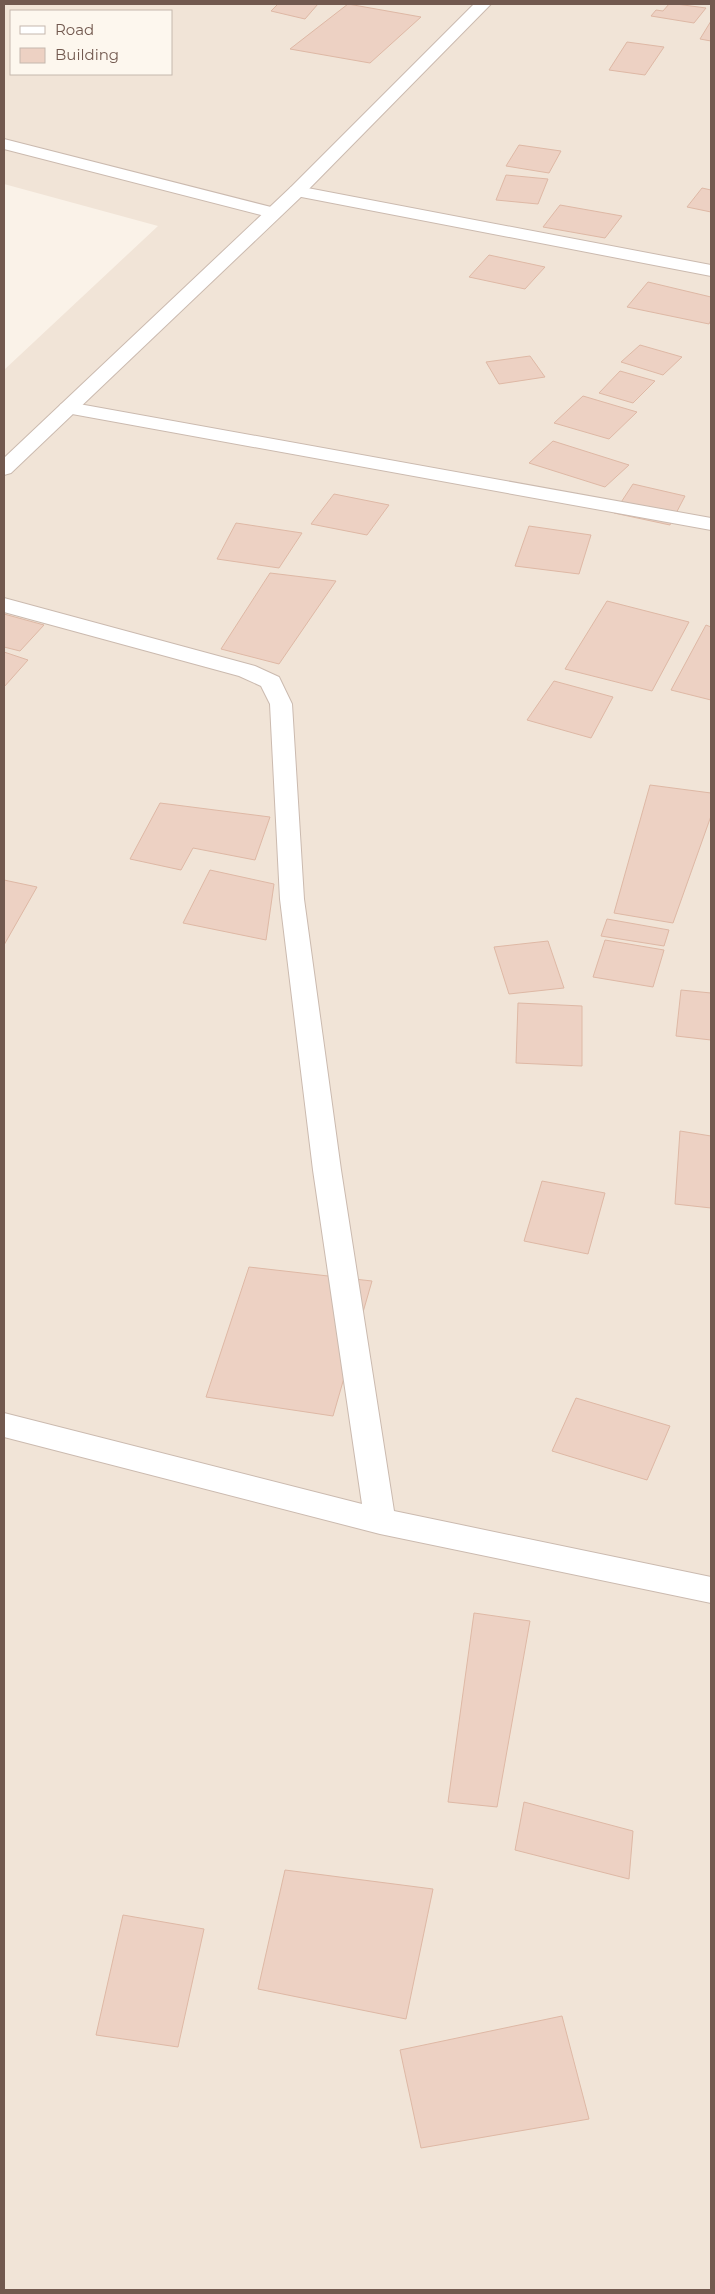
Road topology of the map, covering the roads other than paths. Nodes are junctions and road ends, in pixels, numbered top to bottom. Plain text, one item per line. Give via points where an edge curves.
1 (483, 4) edge
2 (4, 144) edge
3 (297, 191) junction
4 (273, 213) junction
5 (711, 271) edge
6 (68, 408) junction
7 (4, 468) edge
8 (711, 524) edge
9 (4, 605) edge
10 (4, 1425) edge
11 (380, 1521) junction
12 (711, 1590) edge

1 - 3 street
2 - 4 street
3 - 4 street
3 - 5 street
4 - 6 street
6 - 7 street
6 - 8 street
9 - 11 street via 247,671 271,682 281,704 292,899 329,1180
10 - 11 street
11 - 12 street

